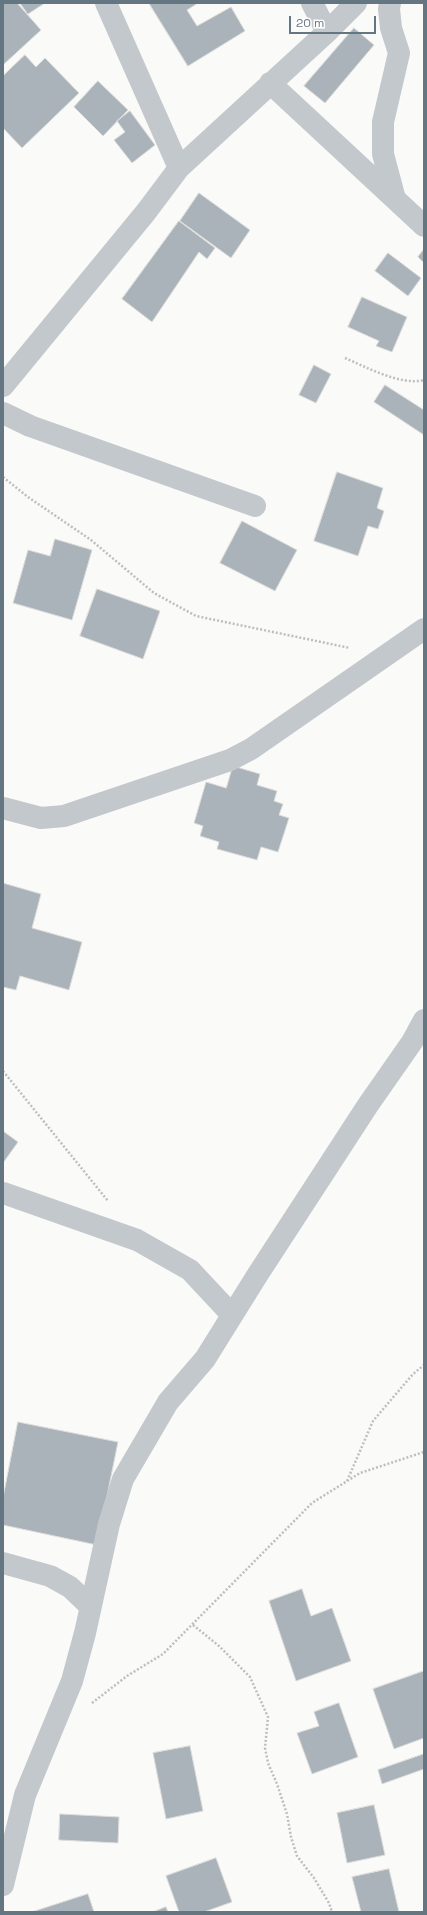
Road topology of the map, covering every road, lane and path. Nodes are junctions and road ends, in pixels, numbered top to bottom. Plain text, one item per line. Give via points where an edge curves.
1 (106, 3) edge
2 (312, 3) edge
3 (356, 3) edge
4 (390, 3) edge
5 (327, 32) junction
6 (270, 84) junction
7 (179, 168) junction
8 (395, 199) junction
9 (424, 226) edge
10 (345, 358) dead end
11 (424, 380) edge
12 (3, 386) edge
13 (3, 413) edge
14 (3, 477) edge
15 (255, 506) dead end
16 (424, 629) edge
17 (386, 655) junction
18 (4, 809) edge
19 (424, 1020) edge
20 (3, 1071) edge
21 (3, 1192) edge
22 (110, 1204) dead end
23 (232, 1316) junction
24 (424, 1365) edge
25 (424, 1452) edge
26 (347, 1482) junction
27 (3, 1562) edge
28 (90, 1606) junction
29 (193, 1625) junction
30 (86, 1708) dead end
31 (3, 1885) edge
32 (332, 1912) edge

1 - 7 street
2 - 5 street
3 - 5 street
4 - 8 street via 391,28 399,53 383,122 384,154
5 - 6 street
6 - 7 street
6 - 8 street
7 - 12 street
8 - 9 street
10 - 11 path via 383,374 417,382
13 - 15 street via 30,426
14 - 17 path via 91,540 154,593 196,616
16 - 17 street
17 - 18 street via 251,749 230,760 64,816 41,818
19 - 23 street
20 - 22 path
21 - 23 street via 137,1240 190,1270
23 - 28 street via 205,1359 168,1402 123,1479 109,1524
24 - 26 path via 413,1374 373,1421
25 - 26 path via 360,1473
26 - 29 path via 312,1503
27 - 28 street via 50,1576 70,1587
28 - 31 street via 72,1681 25,1795
29 - 30 path via 163,1654 127,1676
29 - 32 path via 219,1646 250,1677 268,1717 265,1748 287,1814 290,1837 297,1856 314,1878

